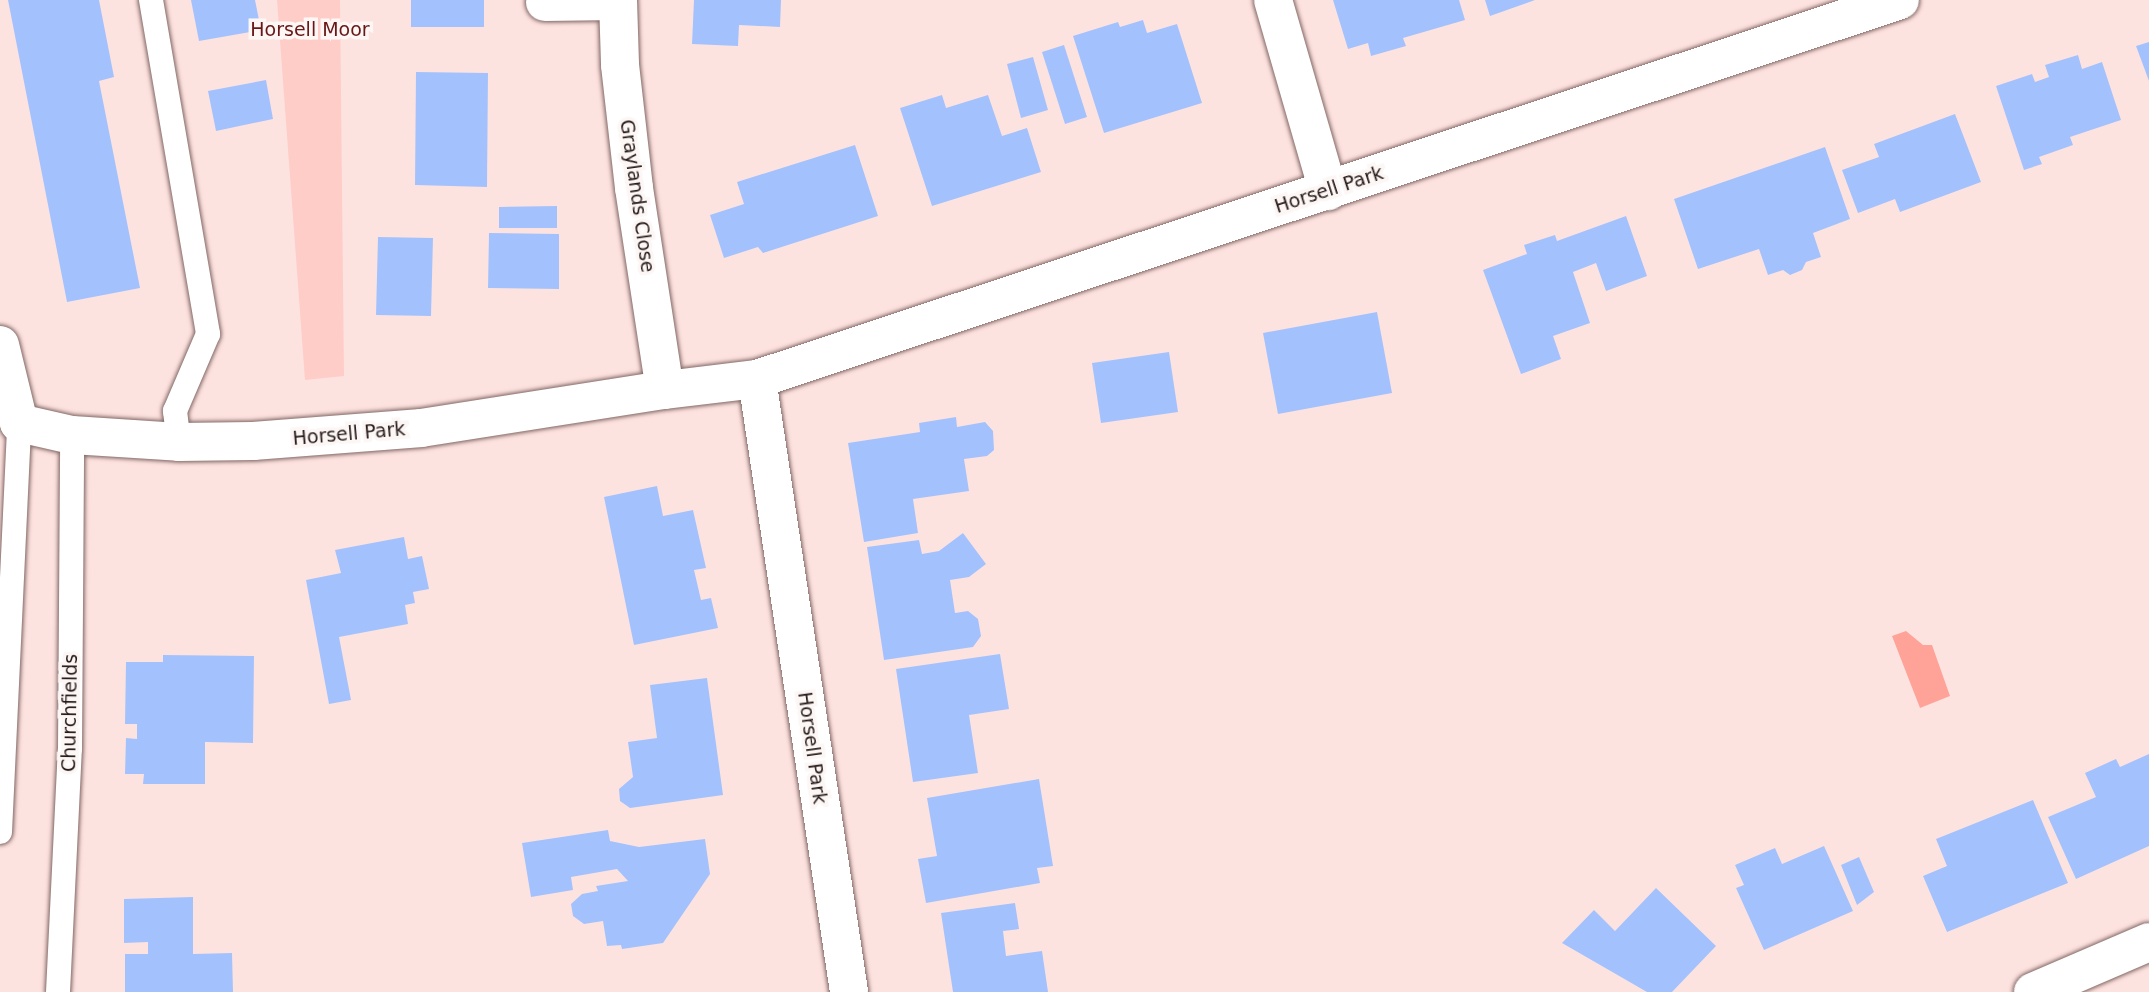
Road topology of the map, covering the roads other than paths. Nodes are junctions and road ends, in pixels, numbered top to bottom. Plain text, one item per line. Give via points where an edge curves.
1 (151, 0) edge
2 (618, 0) edge
3 (1273, 0) edge
4 (1900, 0) edge
5 (545, 2) dead end
6 (1328, 191) junction
7 (0, 345) edge
8 (757, 379) junction
9 (665, 390) junction
10 (19, 423) junction
11 (72, 435) junction
12 (179, 442) junction
13 (0, 832) edge
14 (2149, 942) edge
15 (58, 992) edge
16 (849, 992) edge
17 (2034, 992) edge

1 - 12 lane via 208,334 175,411
2 - 5 street, Graylands Close
2 - 9 street, Graylands Close via 620,65 634,188
3 - 6 street
4 - 6 street, Horsell Park
6 - 8 street, Horsell Park
7 - 10 street
8 - 9 street, Horsell Park
8 - 16 street, Horsell Park
9 - 12 street, Horsell Park via 421,428
10 - 11 street, Horsell Park
10 - 13 lane
11 - 12 street, Horsell Park
11 - 15 lane, Churchfields via 70,749
14 - 17 street

